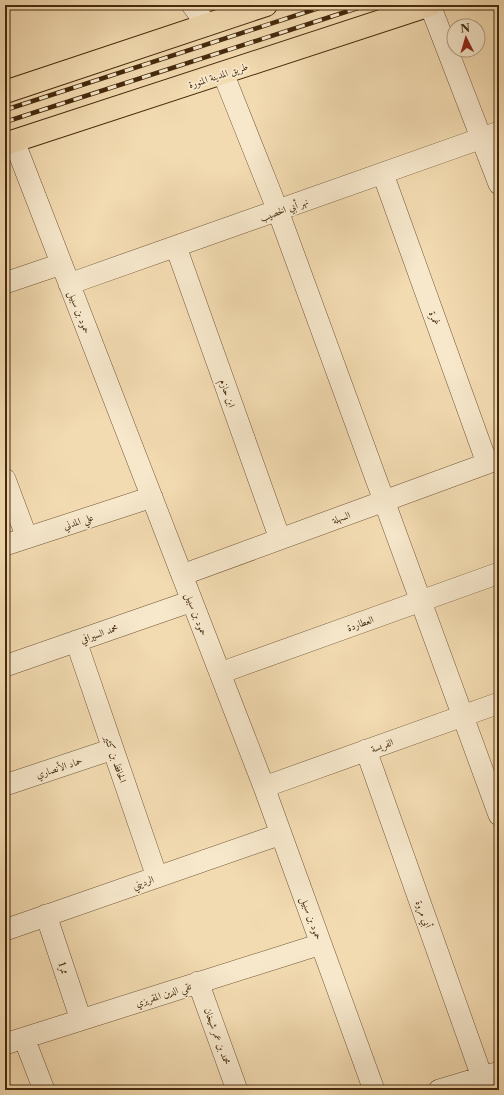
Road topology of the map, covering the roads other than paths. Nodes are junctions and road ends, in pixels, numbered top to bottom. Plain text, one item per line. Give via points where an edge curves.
1 (192, 5) edge
2 (266, 5) edge
3 (430, 5) edge
4 (207, 25) junction
5 (223, 73) junction
6 (5, 92) edge
7 (490, 136) edge
8 (9, 143) edge
9 (383, 174) junction
10 (499, 184) edge
11 (278, 211) junction
12 (176, 247) junction
13 (61, 264) junction
14 (5, 283) edge
15 (69, 284) junction
16 (493, 461) edge
17 (5, 479) edge
18 (152, 497) junction
19 (384, 501) junction
20 (27, 538) junction
21 (280, 539) junction
22 (5, 545) edge
23 (499, 573) edge
24 (182, 575) junction
25 (192, 601) junction
26 (420, 601) junction
27 (76, 641) junction
28 (5, 666) edge
29 (220, 673) junction
30 (499, 703) edge
31 (463, 716) junction
32 (113, 749) junction
33 (366, 750) junction
34 (5, 785) edge
35 (264, 786) junction
36 (499, 815) edge
37 (281, 834) junction
38 (157, 877) junction
39 (46, 916) junction
40 (5, 930) edge
41 (321, 944) junction
42 (198, 982) junction
43 (81, 1020) junction
44 (14, 1041) edge
45 (490, 1074) edge
46 (44, 1090) edge
47 (237, 1090) edge
48 (374, 1090) edge
49 (439, 1090) edge

1 - 4 street
2 - 4 main road
3 - 5 main road, طريق المدينة المنورة
3 - 7 street
4 - 6 main road
5 - 8 main road, طريق المدينة المنورة
5 - 11 street
7 - 9 street, نهر أبي الخصيب
7 - 10 street
8 - 13 street, حمود بن سبيل
9 - 11 street, نهر أبي الخصيب
9 - 16 street, غمرة
11 - 12 street, نهر أبي الخصيب
11 - 19 street
12 - 15 street, نهر أبي الخصيب
12 - 21 street, ابن حازم
13 - 14 street
13 - 15 street, حمود بن سبيل
15 - 18 street, حمود بن سبيل
16 - 19 street, السهلة
17 - 20 street
18 - 20 street, علي المدني
18 - 24 street, حمود بن سبيل
19 - 21 street, السهلة
19 - 26 street
20 - 22 street, علي المدني
21 - 24 street, السهلة
23 - 26 street, العطاردة
24 - 25 street, حمود بن سبيل
25 - 27 street, محمد السيرافي
25 - 29 street, حمود بن سبيل
26 - 29 street, العطاردة
26 - 31 street
27 - 28 street, محمد السيرافي
27 - 32 street, الحافظ بن كثير
29 - 35 street, حمود بن سبيل
30 - 31 street, الفريسة
31 - 33 street, الفريسة
31 - 36 street
32 - 34 street, حماد الأنصاري
32 - 38 street, الحافظ بن كثير
33 - 35 street, الفريسة
33 - 45 street, أبي مروة
35 - 37 street, حمود بن سبيل
37 - 38 street, الرديني
37 - 41 street, حمود بن سبيل
38 - 39 street, الرديني
39 - 40 street, الرديني
39 - 43 street, ممر1
41 - 42 street, تقي الدين المقريزي
41 - 48 street, حمود بن سبيل
42 - 43 street, تقي الدين المقريزي
42 - 47 street, محمد بن عمر شيخان
43 - 44 street, تقي الدين المقريزي
44 - 46 street
45 - 49 street

